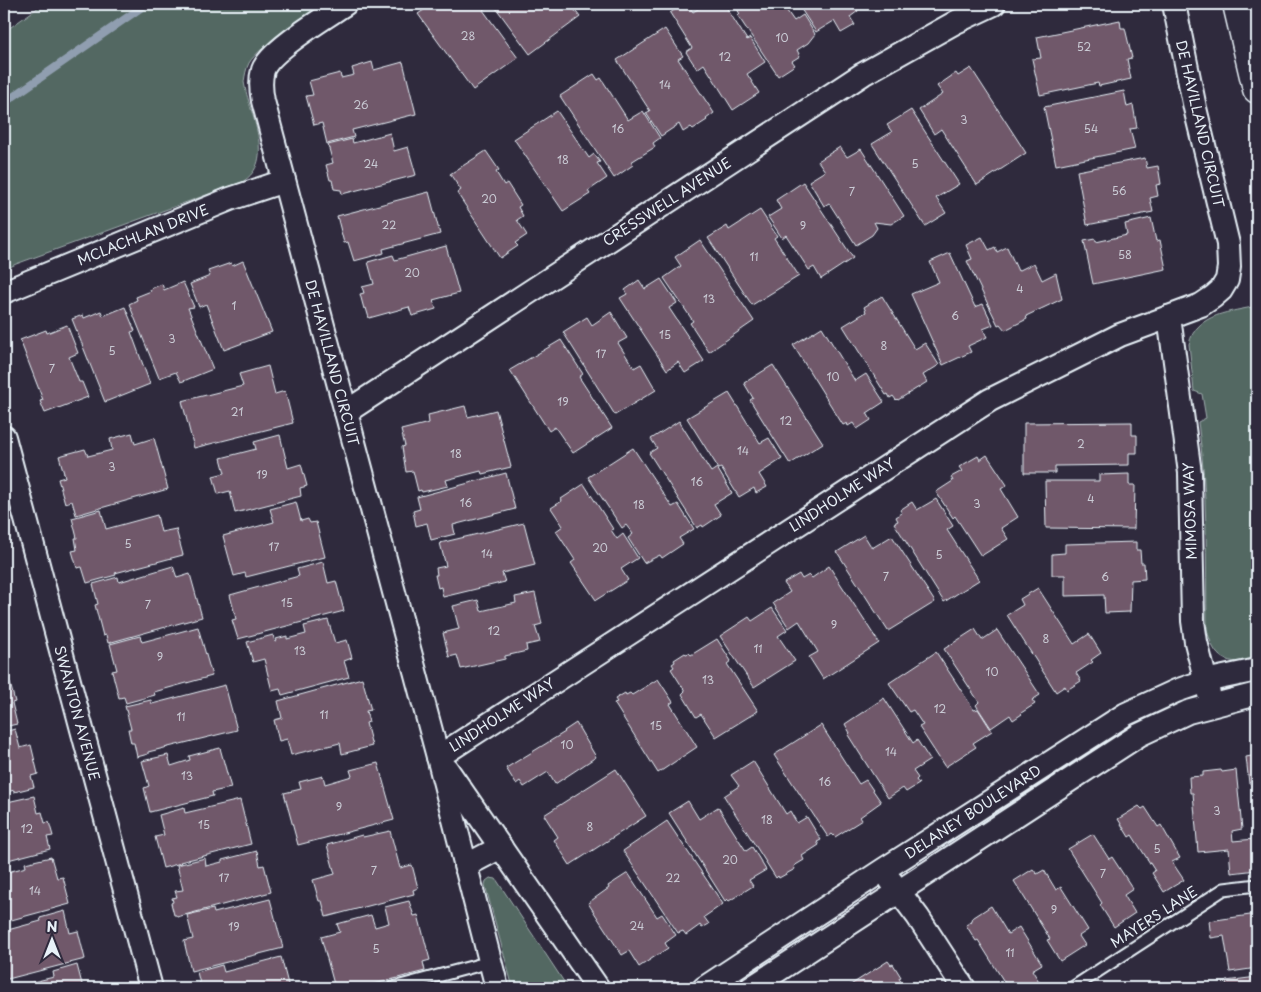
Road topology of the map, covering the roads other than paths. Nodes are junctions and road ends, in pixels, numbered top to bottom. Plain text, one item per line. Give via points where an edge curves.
1 (345, 4) edge
2 (994, 4) edge
3 (1174, 4) edge
4 (1237, 4) edge
5 (1257, 89) edge
6 (284, 181) junction
7 (1228, 244) joint
8 (4, 292) edge
9 (1170, 316) junction
10 (346, 412) junction
11 (4, 437) edge
12 (1257, 670) edge
13 (1205, 681) junction
14 (1257, 694) edge
15 (1212, 705) junction
16 (438, 757) junction
17 (501, 847) junction
18 (465, 866) junction
19 (883, 870) junction
20 (1257, 884) edge
21 (899, 892) junction
22 (490, 962) junction
23 (151, 988) edge
24 (393, 988) edge
25 (497, 988) edge
26 (598, 988) edge
27 (704, 988) edge
28 (751, 988) edge
29 (964, 988) edge
30 (1072, 988) edge

1 - 6 street, DE HAVILLAND CIRCUIT via 279,50 263,69 263,101
2 - 10 street, CRESSWELL AVENUE via 863,74
3 - 7 street, DE HAVILLAND CIRCUIT
4 - 5 highway
6 - 8 street, MCLACHLAN DRIVE via 230,199
6 - 10 street, DE HAVILLAND CIRCUIT
7 - 9 street, LINDHOLME WAY via 1229,268 1222,290 1201,305
9 - 13 street, MIMOSA WAY via 1190,473 1193,621
9 - 16 street, LINDHOLME WAY via 1120,335 990,400
10 - 16 street, DE HAVILLAND CIRCUIT
11 - 23 street, SWANTON AVENUE
12 - 13 street, DELANEY BOULEVARD
13 - 15 street, MIMOSA WAY
13 - 19 street, DELANEY BOULEVARD via 1126,714
14 - 15 street, DELANEY BOULEVARD
15 - 21 street, DELANEY BOULEVARD via 1153,727 1124,743
16 - 17 street, DE HAVILLAND CIRCUIT
16 - 18 street, DE HAVILLAND CIRCUIT
17 - 18 street
17 - 26 street, DE HAVILLAND CIRCUIT
18 - 22 street, DE HAVILLAND CIRCUIT
19 - 21 street
19 - 27 street, DELANEY BOULEVARD
20 - 30 lane, MAYERS LANE via 1224,889
21 - 28 street, DELANEY BOULEVARD
21 - 29 street
22 - 24 lane
22 - 25 street, DE HAVILLAND CIRCUIT

